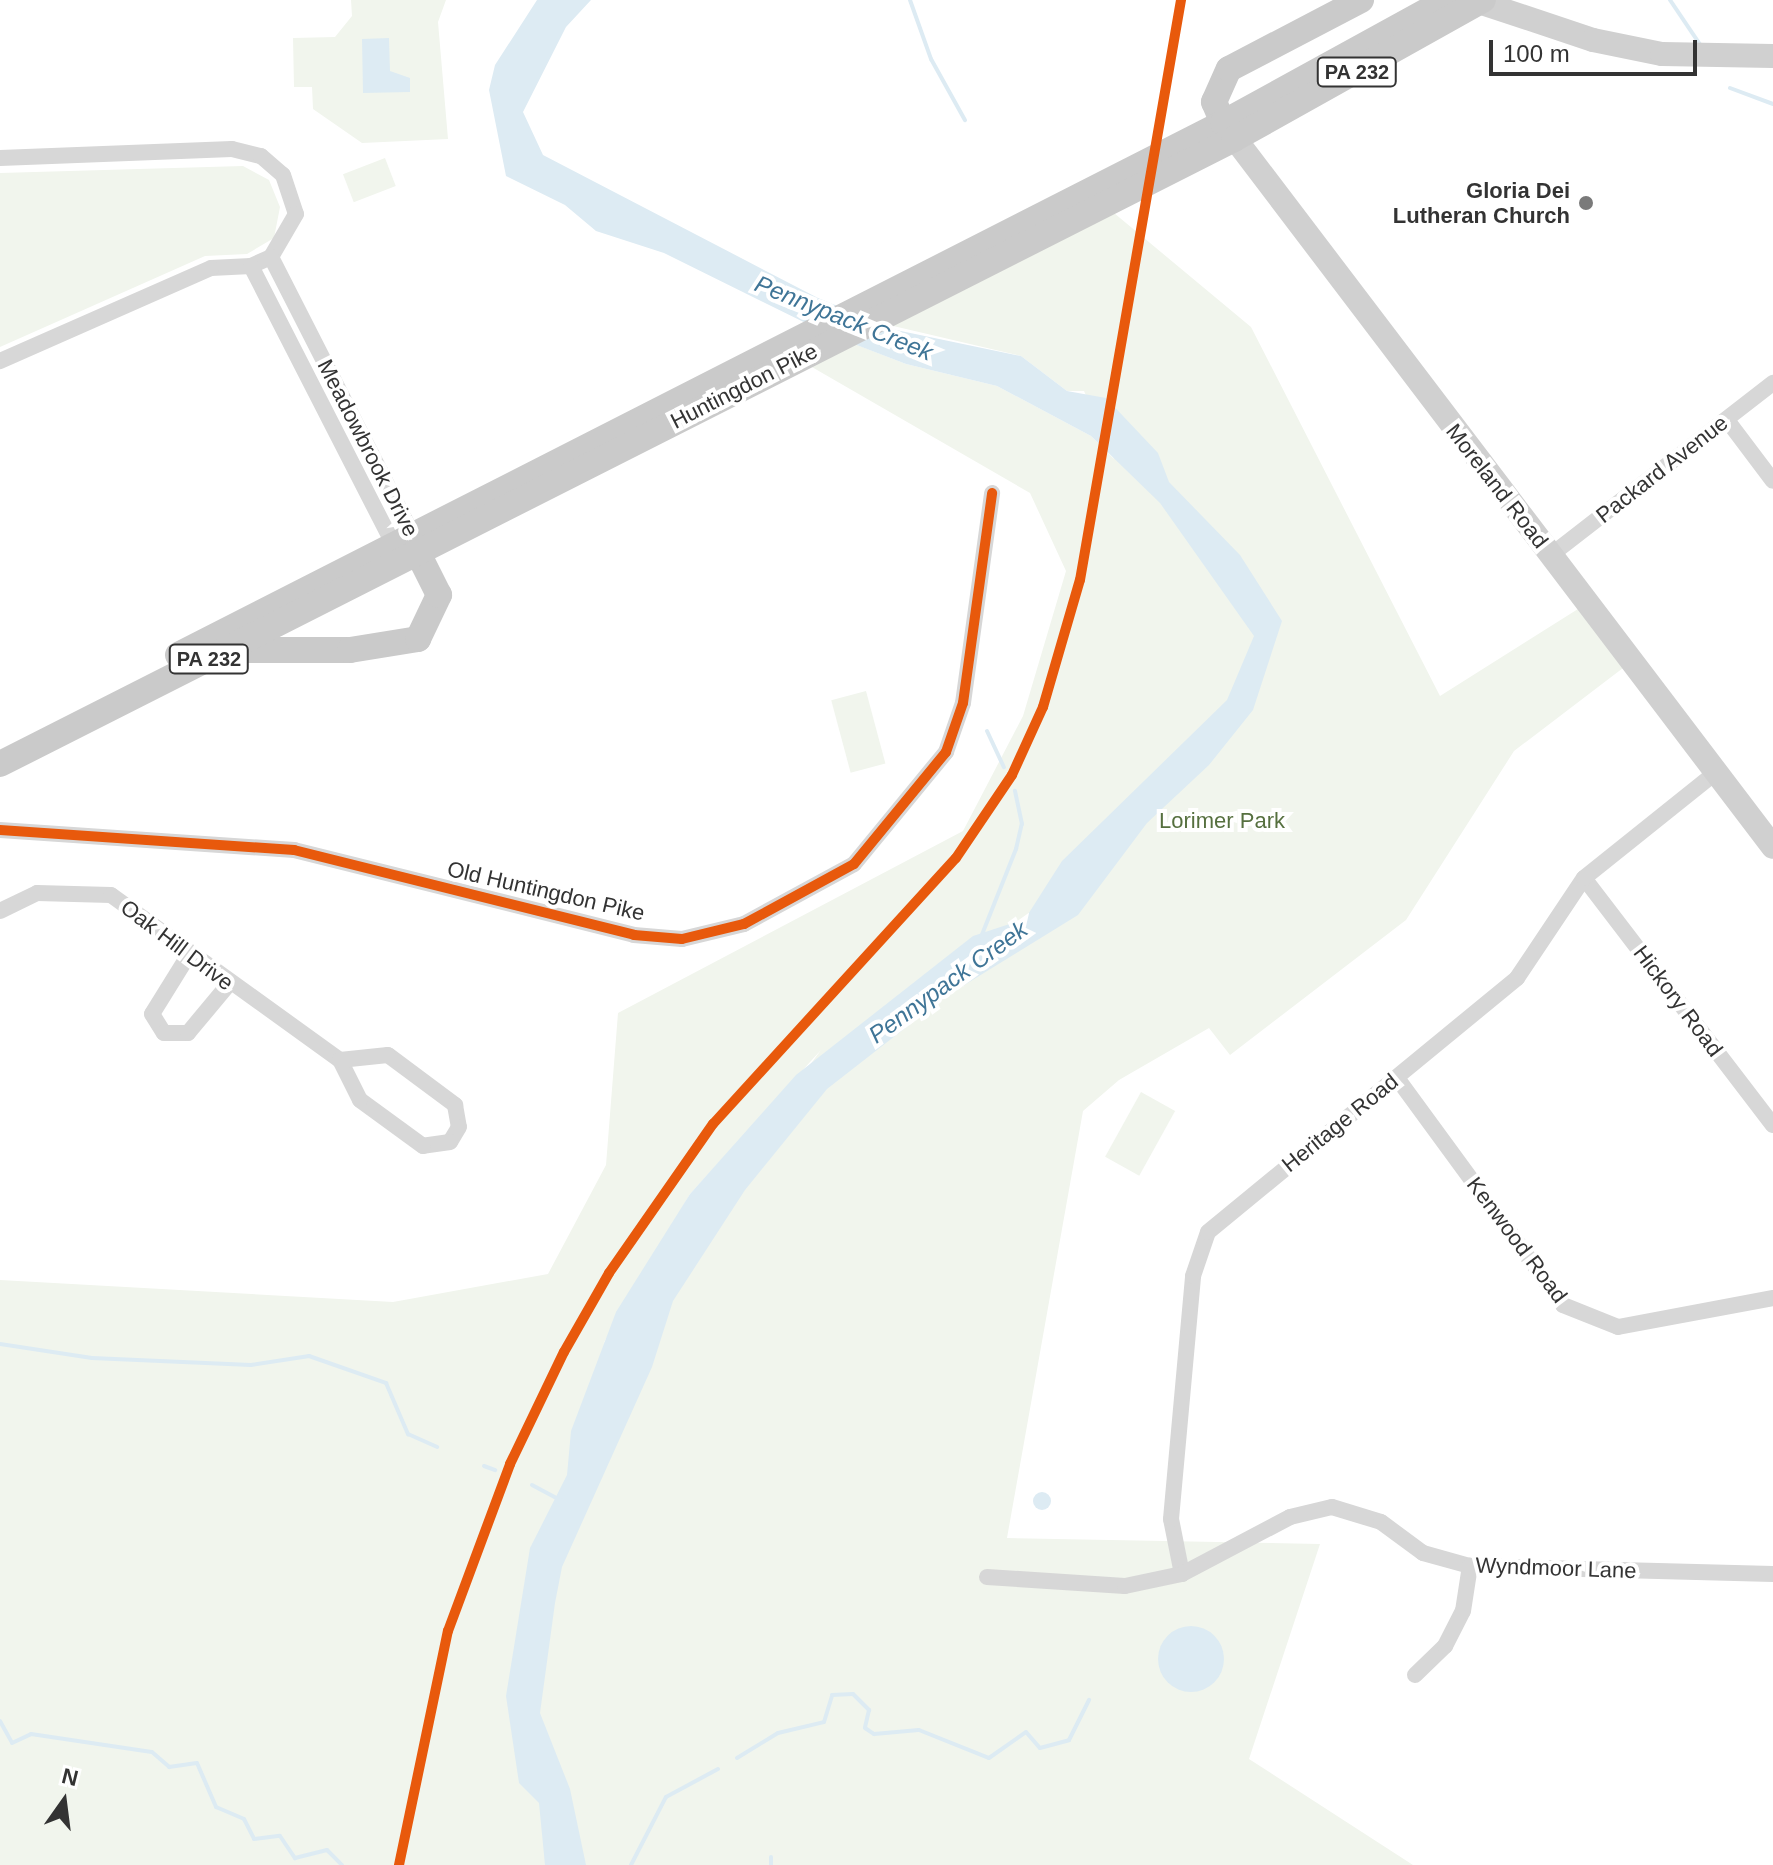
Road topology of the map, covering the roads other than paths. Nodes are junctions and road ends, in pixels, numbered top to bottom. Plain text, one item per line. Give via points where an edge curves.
1 (1361, 0) edge
2 (1447, 0) edge
3 (1478, 1) edge
4 (1773, 56) edge
5 (1229, 131) junction
6 (0, 158) edge
7 (1117, 185) junction
8 (271, 257) junction
9 (251, 266) junction
10 (0, 361) edge
11 (1773, 383) edge
12 (1727, 420) junction
13 (1773, 481) edge
14 (992, 493) dead end
15 (408, 542) junction
16 (1551, 555) junction
17 (227, 650) junction
18 (0, 746) edge
19 (0, 764) edge
20 (1715, 773) junction
21 (0, 830) edge
22 (1773, 847) edge
23 (1584, 878) junction
24 (0, 911) edge
25 (188, 956) junction
26 (228, 985) junction
27 (340, 1060) junction
28 (1397, 1078) junction
29 (1773, 1125) edge
30 (1773, 1298) edge
31 (1470, 1566) junction
32 (1182, 1574) junction
33 (1773, 1574) edge
34 (987, 1577) dead end
35 (1415, 1675) dead end

1 - 5 main road via 1229,69 1214,102
2 - 5 main road, Huntingdon Pike / PA 232
3 - 4 street via 1662,54
3 - 5 main road, Huntingdon Pike / PA 232
5 - 7 main road, Huntingdon Pike / PA 232
5 - 16 street, Moreland Road
6 - 8 street via 232,149 261,156 283,175 296,214 291,234
7 - 15 main road, Huntingdon Pike / PA 232 via 907,282
7 - 15 main road, Huntingdon Pike / PA 232 via 817,349
8 - 9 street
8 - 15 street, Meadowbrook Drive
9 - 10 street via 211,268
9 - 15 street, Meadowbrook Drive
11 - 12 street, Packard Avenue
12 - 13 street
12 - 16 street, Packard Avenue
14 - 21 street, Old Huntingdon Pike via 963,703 946,752 854,864 744,924 682,939 634,935 294,850
15 - 17 main road, Huntingdon Pike / PA 232
15 - 17 main road via 439,595 418,639 350,650
15 - 18 main road, Huntingdon Pike / PA 232
16 - 20 street, Moreland Road
17 - 19 main road, Huntingdon Pike / PA 232
20 - 22 street, Moreland Road
20 - 23 street, Heritage Road
23 - 28 street, Heritage Road via 1517,978
23 - 29 street, Hickory Road
24 - 25 street, Oak Hill Drive via 37,893 111,895
25 - 26 street, Oak Hill Drive
25 - 26 street via 152,1014 164,1033 188,1033
26 - 27 street, Oak Hill Drive
27 - 27 street, Oak Hill Drive via 366,1107 418,1144 439,1147 455,1136 455,1105 396,1058
28 - 30 street, Kenwood Road via 1563,1305 1618,1327
28 - 32 street, Heritage Road via 1220,1218 1197,1254 1171,1519
31 - 32 street, Wyndmoor Lane via 1423,1553 1381,1522 1332,1507 1290,1517
31 - 33 street, Wyndmoor Lane
31 - 35 street via 1457,1623
32 - 34 street, Wyndmoor Lane via 1125,1586

